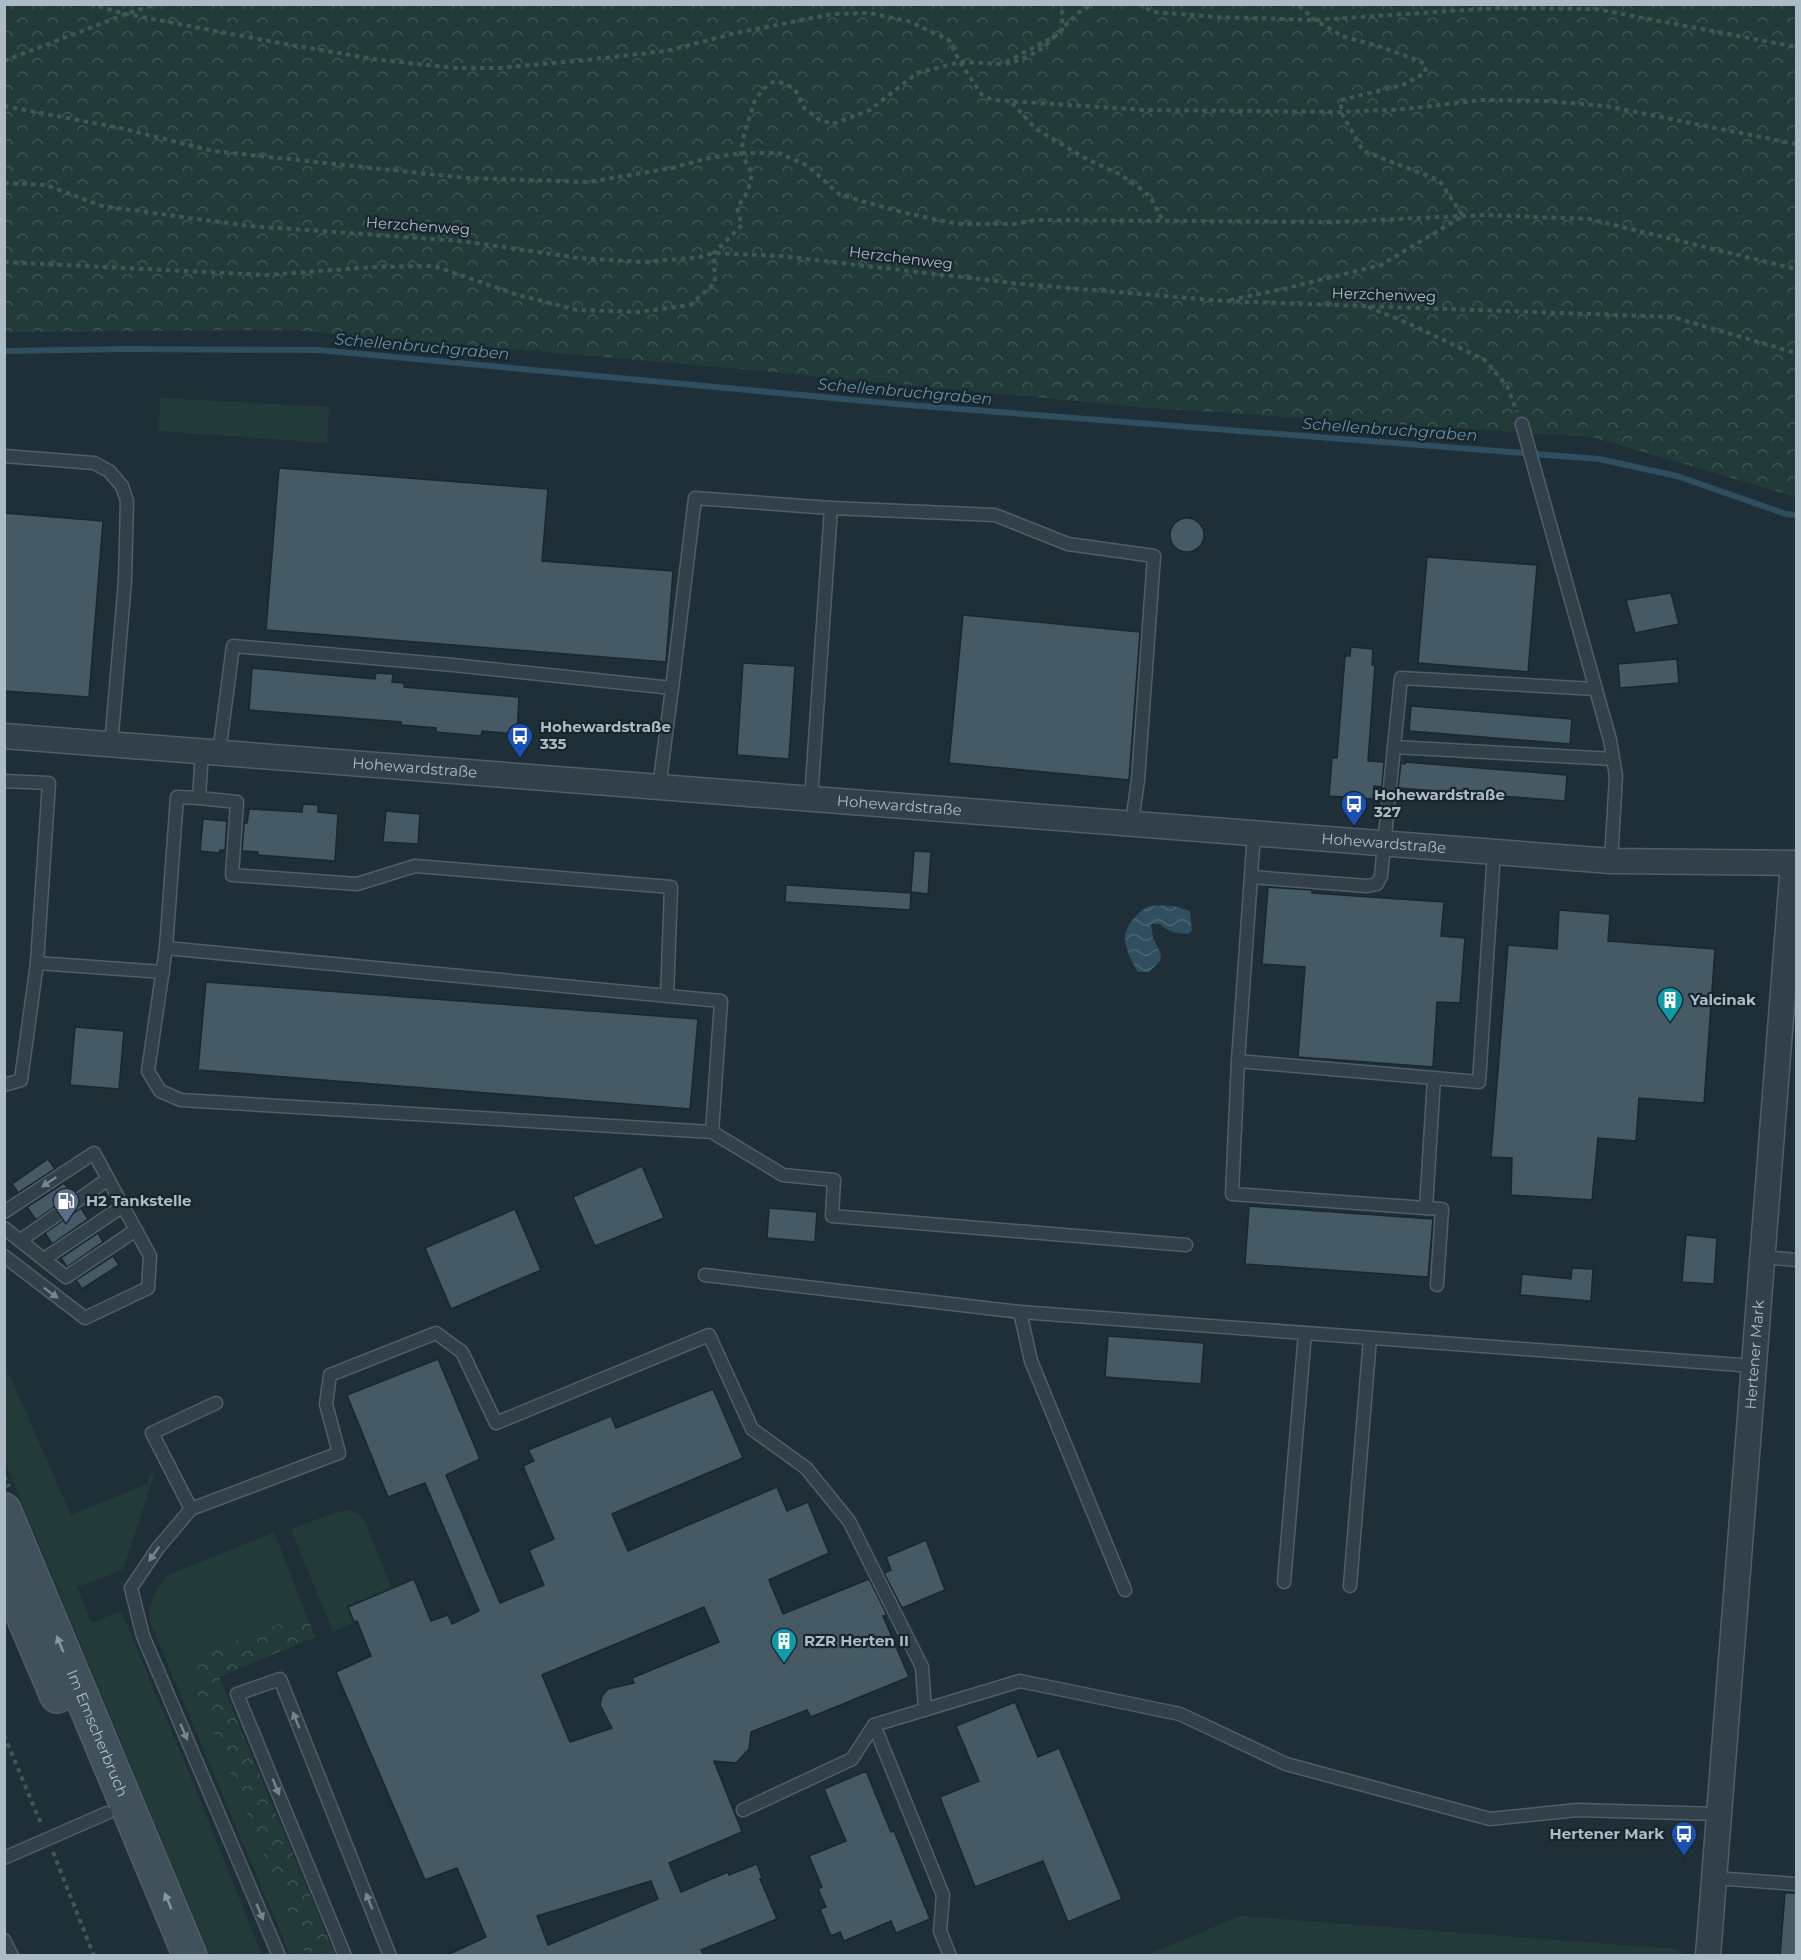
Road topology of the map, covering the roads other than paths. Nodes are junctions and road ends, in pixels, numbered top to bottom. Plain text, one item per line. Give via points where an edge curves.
1 (1522, 424) road end
2 (4, 456) edge
3 (831, 508) junction
4 (672, 688) junction
5 (1595, 689) junction
6 (4, 736) edge
7 (111, 745) junction
8 (1394, 747) junction
9 (211, 752) junction
10 (1613, 759) junction
11 (4, 781) edge
12 (659, 788) junction
13 (199, 798) junction
14 (811, 799) junction
15 (1132, 823) junction
16 (1254, 833) junction
17 (1383, 843) junction
18 (1494, 852) junction
19 (1611, 861) junction
20 (1795, 863) edge
21 (1251, 877) junction
22 (166, 948) junction
23 (37, 963) junction
24 (163, 972) junction
25 (667, 996) junction
26 (1789, 1007) edge
27 (1238, 1061) junction
28 (1434, 1078) junction
29 (4, 1085) edge
30 (712, 1132) junction
31 (108, 1179) junction
32 (123, 1206) junction
33 (1426, 1208) junction
34 (4, 1212) edge
35 (4, 1228) edge
36 (136, 1230) junction
37 (21, 1240) junction
38 (1186, 1245) dead end
39 (4, 1256) edge
40 (1763, 1257) junction
41 (44, 1259) junction
42 (1797, 1260) edge
43 (705, 1275) dead end
44 (1437, 1285) dead end
45 (1020, 1312) junction
46 (1305, 1333) junction
47 (1370, 1338) junction
48 (1754, 1366) junction
49 (216, 1403) dead end
50 (191, 1509) junction
51 (4, 1510) edge
52 (4, 1571) edge
53 (1284, 1582) dead end
54 (1350, 1586) dead end
55 (1125, 1590) dead end
56 (925, 1710) junction
57 (874, 1725) junction
58 (743, 1810) dead end
59 (106, 1813) junction
60 (1719, 1814) junction
61 (4, 1858) edge
62 (1714, 1878) junction
63 (1797, 1884) edge
64 (4, 1940) edge
65 (12, 1956) edge
66 (166, 1956) edge
67 (190, 1956) edge
68 (279, 1956) edge
69 (345, 1956) edge
70 (390, 1956) edge
71 (950, 1956) edge
72 (1708, 1956) edge

1 - 5 lane
2 - 7 lane via 94,463 109,471 128,501
3 - 4 lane via 695,498
3 - 14 lane
3 - 15 lane via 995,515 1068,544 1154,556
4 - 9 lane via 233,646
4 - 12 lane
5 - 8 lane via 1401,678
5 - 10 lane
6 - 7 street, Hohewardstraße
7 - 9 street, Hohewardstraße
8 - 10 lane
8 - 17 lane
9 - 12 street, Hohewardstraße
9 - 13 lane
10 - 19 lane via 1616,776
11 - 23 lane via 49,783
12 - 14 street, Hohewardstraße
13 - 22 lane via 177,797
13 - 25 lane via 237,802 232,875 357,884 415,866 671,887
14 - 15 street, Hohewardstraße
15 - 16 street, Hohewardstraße
16 - 17 street, Hohewardstraße
16 - 21 lane
17 - 18 street, Hohewardstraße
17 - 21 lane via 1377,884
18 - 19 street, Hohewardstraße
18 - 28 lane via 1479,1082
19 - 20 street, Hohewardstraße
20 - 26 street, Hertener Mark
21 - 27 lane
22 - 24 lane
22 - 25 lane
23 - 24 lane
23 - 29 lane via 21,1080
24 - 30 lane via 148,1071 160,1091 181,1100
25 - 30 lane via 721,1001
26 - 40 street, Hertener Mark
27 - 28 lane
27 - 33 lane via 1232,1194
28 - 33 lane
30 - 38 lane via 783,1174 834,1180 832,1216
31 - 32 lane
31 -> 34 lane via 94,1152
31 - 37 lane
32 - 36 lane
32 - 41 lane
33 - 44 lane via 1442,1209
35 - 37 lane
39 -> 36 lane via 85,1318 148,1288 150,1256
36 - 41 lane via 66,1277
37 - 41 lane
40 - 42 lane
40 - 48 street, Hertener Mark
43 - 45 lane
45 - 46 lane
45 - 55 lane via 1030,1361
46 - 47 lane
46 - 53 lane
47 - 48 lane
47 - 54 lane
48 - 60 street, Hertener Mark
49 - 50 lane via 152,1433
50 - 56 lane via 339,1453 326,1404 330,1375 436,1333 462,1352 496,1423 709,1335 752,1429 806,1468 849,1521 922,1667
50 -> 68 lane via 131,1588 143,1635
67 -> 51 main road, Im Emscherbruch
52 - 59 main road, Im Emscherbruch
56 - 57 lane
56 - 60 lane via 1020,1681 1180,1714 1286,1764 1490,1819 1577,1810
57 - 58 lane via 852,1759
57 - 71 lane via 943,1895 940,1931
59 - 61 lane
59 - 66 main road, Im Emscherbruch
60 - 62 street, Hertener Mark
62 - 63 lane
62 - 72 street, Hertener Mark
64 - 65 lane
70 -> 69 lane via 280,1679 237,1694

